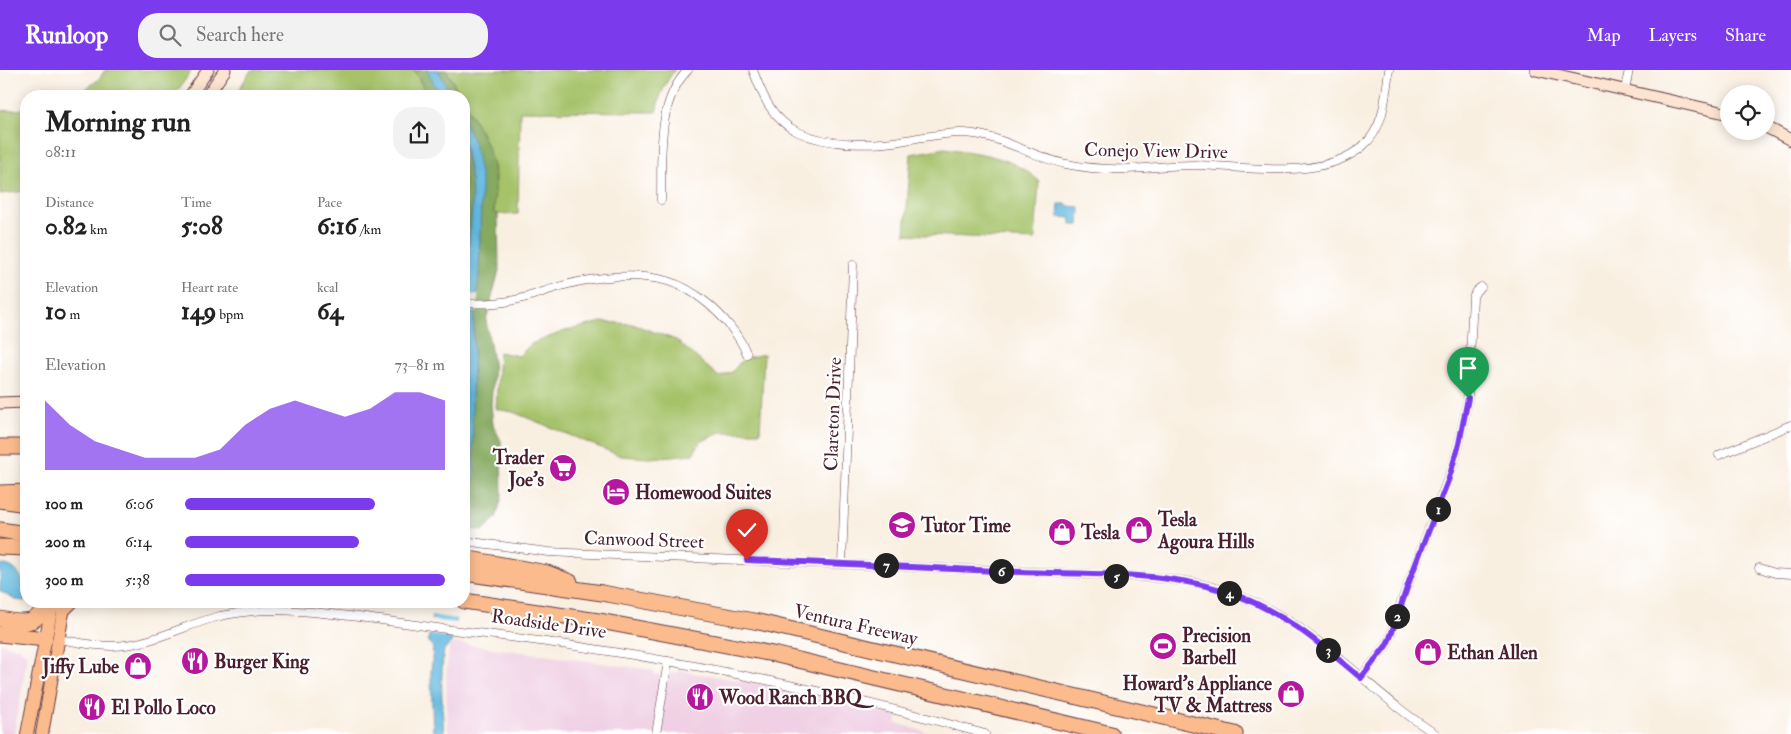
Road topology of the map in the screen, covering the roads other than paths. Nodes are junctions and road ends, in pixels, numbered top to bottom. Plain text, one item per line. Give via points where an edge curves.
1 (208, 70) edge
2 (225, 70) edge
3 (688, 70) edge
4 (753, 70) edge
5 (1389, 70) edge
6 (1536, 70) edge
7 (1629, 70) edge
8 (194, 90) edge
9 (211, 90) edge
10 (1625, 90) junction
11 (1720, 112) edge
12 (1775, 132) edge
13 (1791, 140) edge
14 (661, 200) dead end
15 (853, 265) dead end
16 (1481, 286) dead end
17 (470, 303) edge
18 (748, 354) dead end
19 (20, 402) edge
20 (0, 404) edge
21 (1791, 425) edge
22 (0, 447) edge
23 (20, 447) edge
24 (1719, 455) dead end
25 (20, 492) edge
26 (0, 493) edge
27 (0, 500) edge
28 (20, 503) edge
29 (0, 530) edge
30 (20, 533) edge
31 (470, 542) edge
32 (0, 547) edge
33 (20, 548) edge
34 (470, 562) edge
35 (842, 564) junction
36 (1758, 568) dead end
37 (482, 569) junction
38 (470, 571) edge
39 (1791, 574) edge
40 (470, 602) edge
41 (44, 608) edge
42 (61, 608) edge
43 (0, 619) edge
44 (0, 634) edge
45 (52, 639) junction
46 (668, 661) junction
47 (1361, 678) junction
48 (27, 734) edge
49 (42, 734) edge
50 (656, 734) edge
51 (985, 734) edge
52 (1111, 734) edge
53 (1235, 734) edge
54 (1436, 734) edge

1 - 8 street
2 - 9 street
3 - 14 street via 670,96 666,113
4 - 5 street, Conejo View Drive via 771,110 782,123 814,139 880,143 966,133 990,137 1065,164 1102,169 1194,165 1274,169 1334,162 1364,146 1375,133 1382,119
6 - 10 street
7 - 10 street
10 - 11 street
12 - 13 street
15 - 35 street, Clareton Drive
16 - 47 street via 1473,297 1468,398 1453,465 1390,638
17 - 18 street via 524,298 581,281 628,276 667,281 695,293 714,308
19 - 20 street
21 - 24 street
22 - 23 highway
25 - 26 highway
27 - 28 highway
29 - 30 highway
31 - 35 street, Canwood Street via 550,552
32 - 33 highway
34 - 37 highway
35 - 47 street, Canwood Street via 1132,576 1197,583 1238,596 1280,616 1314,638
36 - 39 street
37 - 38 highway, Ventura Freeway
37 - 53 highway, Ventura Freeway via 759,622
40 - 52 highway via 614,624 773,654
41 - 43 highway via 34,621
42 - 45 main road
44 - 45 highway
45 - 46 street, Roadside Drive via 124,645 219,616 273,610 460,630
45 - 48 main road
45 - 49 main road
46 - 50 street
46 - 51 street, Roadside Drive via 770,680
47 - 54 street, Canwood Street via 1404,714

